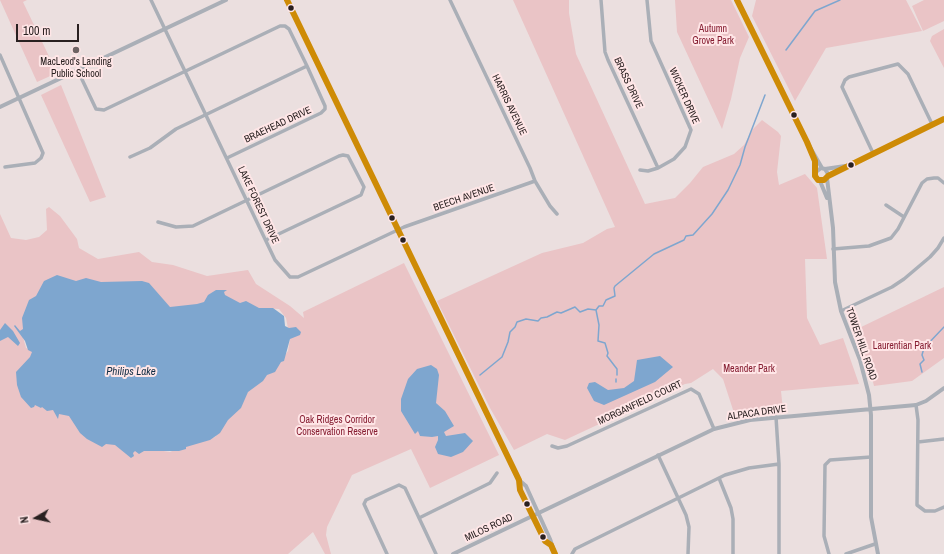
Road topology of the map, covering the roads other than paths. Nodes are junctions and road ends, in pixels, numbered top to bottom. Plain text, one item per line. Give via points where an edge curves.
1 (151, 0) edge
2 (226, 0) edge
3 (286, 0) edge
4 (450, 0) edge
5 (601, 0) edge
6 (647, 0) edge
7 (737, 0) edge
8 (165, 29) junction
9 (0, 55) edge
10 (307, 66) junction
11 (78, 71) junction
12 (185, 71) junction
13 (20, 98) junction
14 (0, 107) edge
15 (206, 114) junction
16 (944, 119) edge
17 (932, 124) junction
18 (808, 142) junction
19 (873, 153) junction
20 (130, 157) dead end
21 (227, 158) junction
22 (849, 165) junction
23 (5, 167) dead end
24 (658, 168) junction
25 (824, 168) junction
26 (640, 170) dead end
27 (816, 172) junction
28 (827, 177) junction
29 (535, 181) junction
30 (820, 181) junction
31 (944, 183) edge
32 (247, 200) junction
33 (886, 205) dead end
34 (831, 212) junction
35 (557, 214) dead end
36 (904, 218) junction
37 (158, 222) dead end
38 (398, 230) junction
39 (944, 238) edge
40 (266, 240) junction
41 (833, 249) junction
42 (841, 311) junction
43 (944, 388) edge
44 (916, 405) junction
45 (870, 410) junction
46 (776, 417) junction
47 (714, 429) junction
48 (944, 439) edge
49 (918, 442) junction
50 (552, 446) dead end
51 (658, 455) junction
52 (871, 457) junction
53 (779, 464) junction
54 (497, 473) dead end
55 (719, 478) junction
56 (519, 480) junction
57 (678, 498) junction
58 (944, 507) edge
59 (538, 513) junction
60 (533, 516) junction
61 (419, 518) junction
62 (875, 544) junction
63 (551, 545) junction
64 (387, 554) edge
65 (436, 554) edge
66 (453, 554) edge
67 (555, 554) edge
68 (572, 554) edge
69 (688, 554) edge
70 (733, 554) edge
71 (779, 554) edge
72 (829, 554) edge
73 (846, 554) edge
74 (878, 554) edge

1 - 8 street, LAKE FOREST DRIVE
2 - 8 street
3 - 38 street
4 - 29 street, HARRIS AVENUE
5 - 24 street, BRASS DRIVE via 605,52
6 - 24 street, WICKER DRIVE via 651,41 691,129 681,153 669,164
7 - 18 street
8 - 11 street
8 - 12 street, LAKE FOREST DRIVE
9 - 13 street
10 - 12 street, BRAEHEAD DRIVE via 289,30 283,25
10 - 15 street
10 - 21 street, BRAEHEAD DRIVE via 326,106 324,112
11 - 12 street via 94,106 101,111
11 - 13 street
12 - 15 street, LAKE FOREST DRIVE
13 - 14 street
13 - 23 street via 43,153 35,163
15 - 20 street via 176,129 150,148
15 - 21 street, LAKE FOREST DRIVE
16 - 17 street
17 - 19 street
17 - 19 street via 908,74 898,64 849,77 842,87
18 - 25 street
18 - 27 street
19 - 22 street
21 - 32 street, LAKE FOREST DRIVE
22 - 25 street
22 - 28 street
24 - 26 street, WICKER DRIVE
25 - 27 street
25 - 28 street, TOWER HILL ROAD
27 - 30 street, TOWER HILL ROAD via 816,178
28 - 30 street
28 - 34 street, TOWER HILL ROAD
29 - 35 street, HARRIS AVENUE
29 - 38 street, BEECH AVENUE
30 - 34 street, TOWER HILL ROAD
31 - 36 street via 938,178 927,179 922,183
32 - 37 street via 193,226 176,227
32 - 40 street, LAKE FOREST DRIVE
32 - 40 street via 346,155 350,158 364,187 361,195
33 - 36 street
34 - 41 street, TOWER HILL ROAD
36 - 41 street via 891,238 869,246
38 - 40 street, LAKE FOREST DRIVE via 295,278 282,270
38 - 56 street
39 - 42 street via 930,257 904,279
41 - 42 street, TOWER HILL ROAD via 835,282
42 - 45 street, TOWER HILL ROAD via 863,368
43 - 44 street, ALPACA DRIVE
44 - 45 street, ALPACA DRIVE
44 - 49 street
45 - 46 street, ALPACA DRIVE
45 - 52 street, TOWER HILL ROAD
46 - 47 street, ALPACA DRIVE
46 - 53 street
47 - 50 street, MORGANFIELD COURT via 699,394 691,389 567,446
47 - 51 street, ALPACA DRIVE
48 - 49 street
49 - 58 street via 917,505 925,511 935,511
51 - 57 street
51 - 59 street, ALPACA DRIVE
52 - 62 street, TOWER HILL ROAD via 871,518
52 - 72 street via 830,460 825,465 824,536
53 - 55 street via 749,468
53 - 71 street
54 - 61 street via 490,483
55 - 57 street
55 - 70 street via 731,508
56 - 59 street via 526,486
56 - 60 street via 520,490
57 - 68 street via 575,549
57 - 69 street via 688,521
59 - 60 street, MILOS ROAD
59 - 63 street
60 - 63 street via 545,541
60 - 66 street, MILOS ROAD
61 - 64 street via 402,486 396,486 366,500 365,507
61 - 65 street
62 - 73 street
62 - 74 street, TOWER HILL ROAD
63 - 67 street

